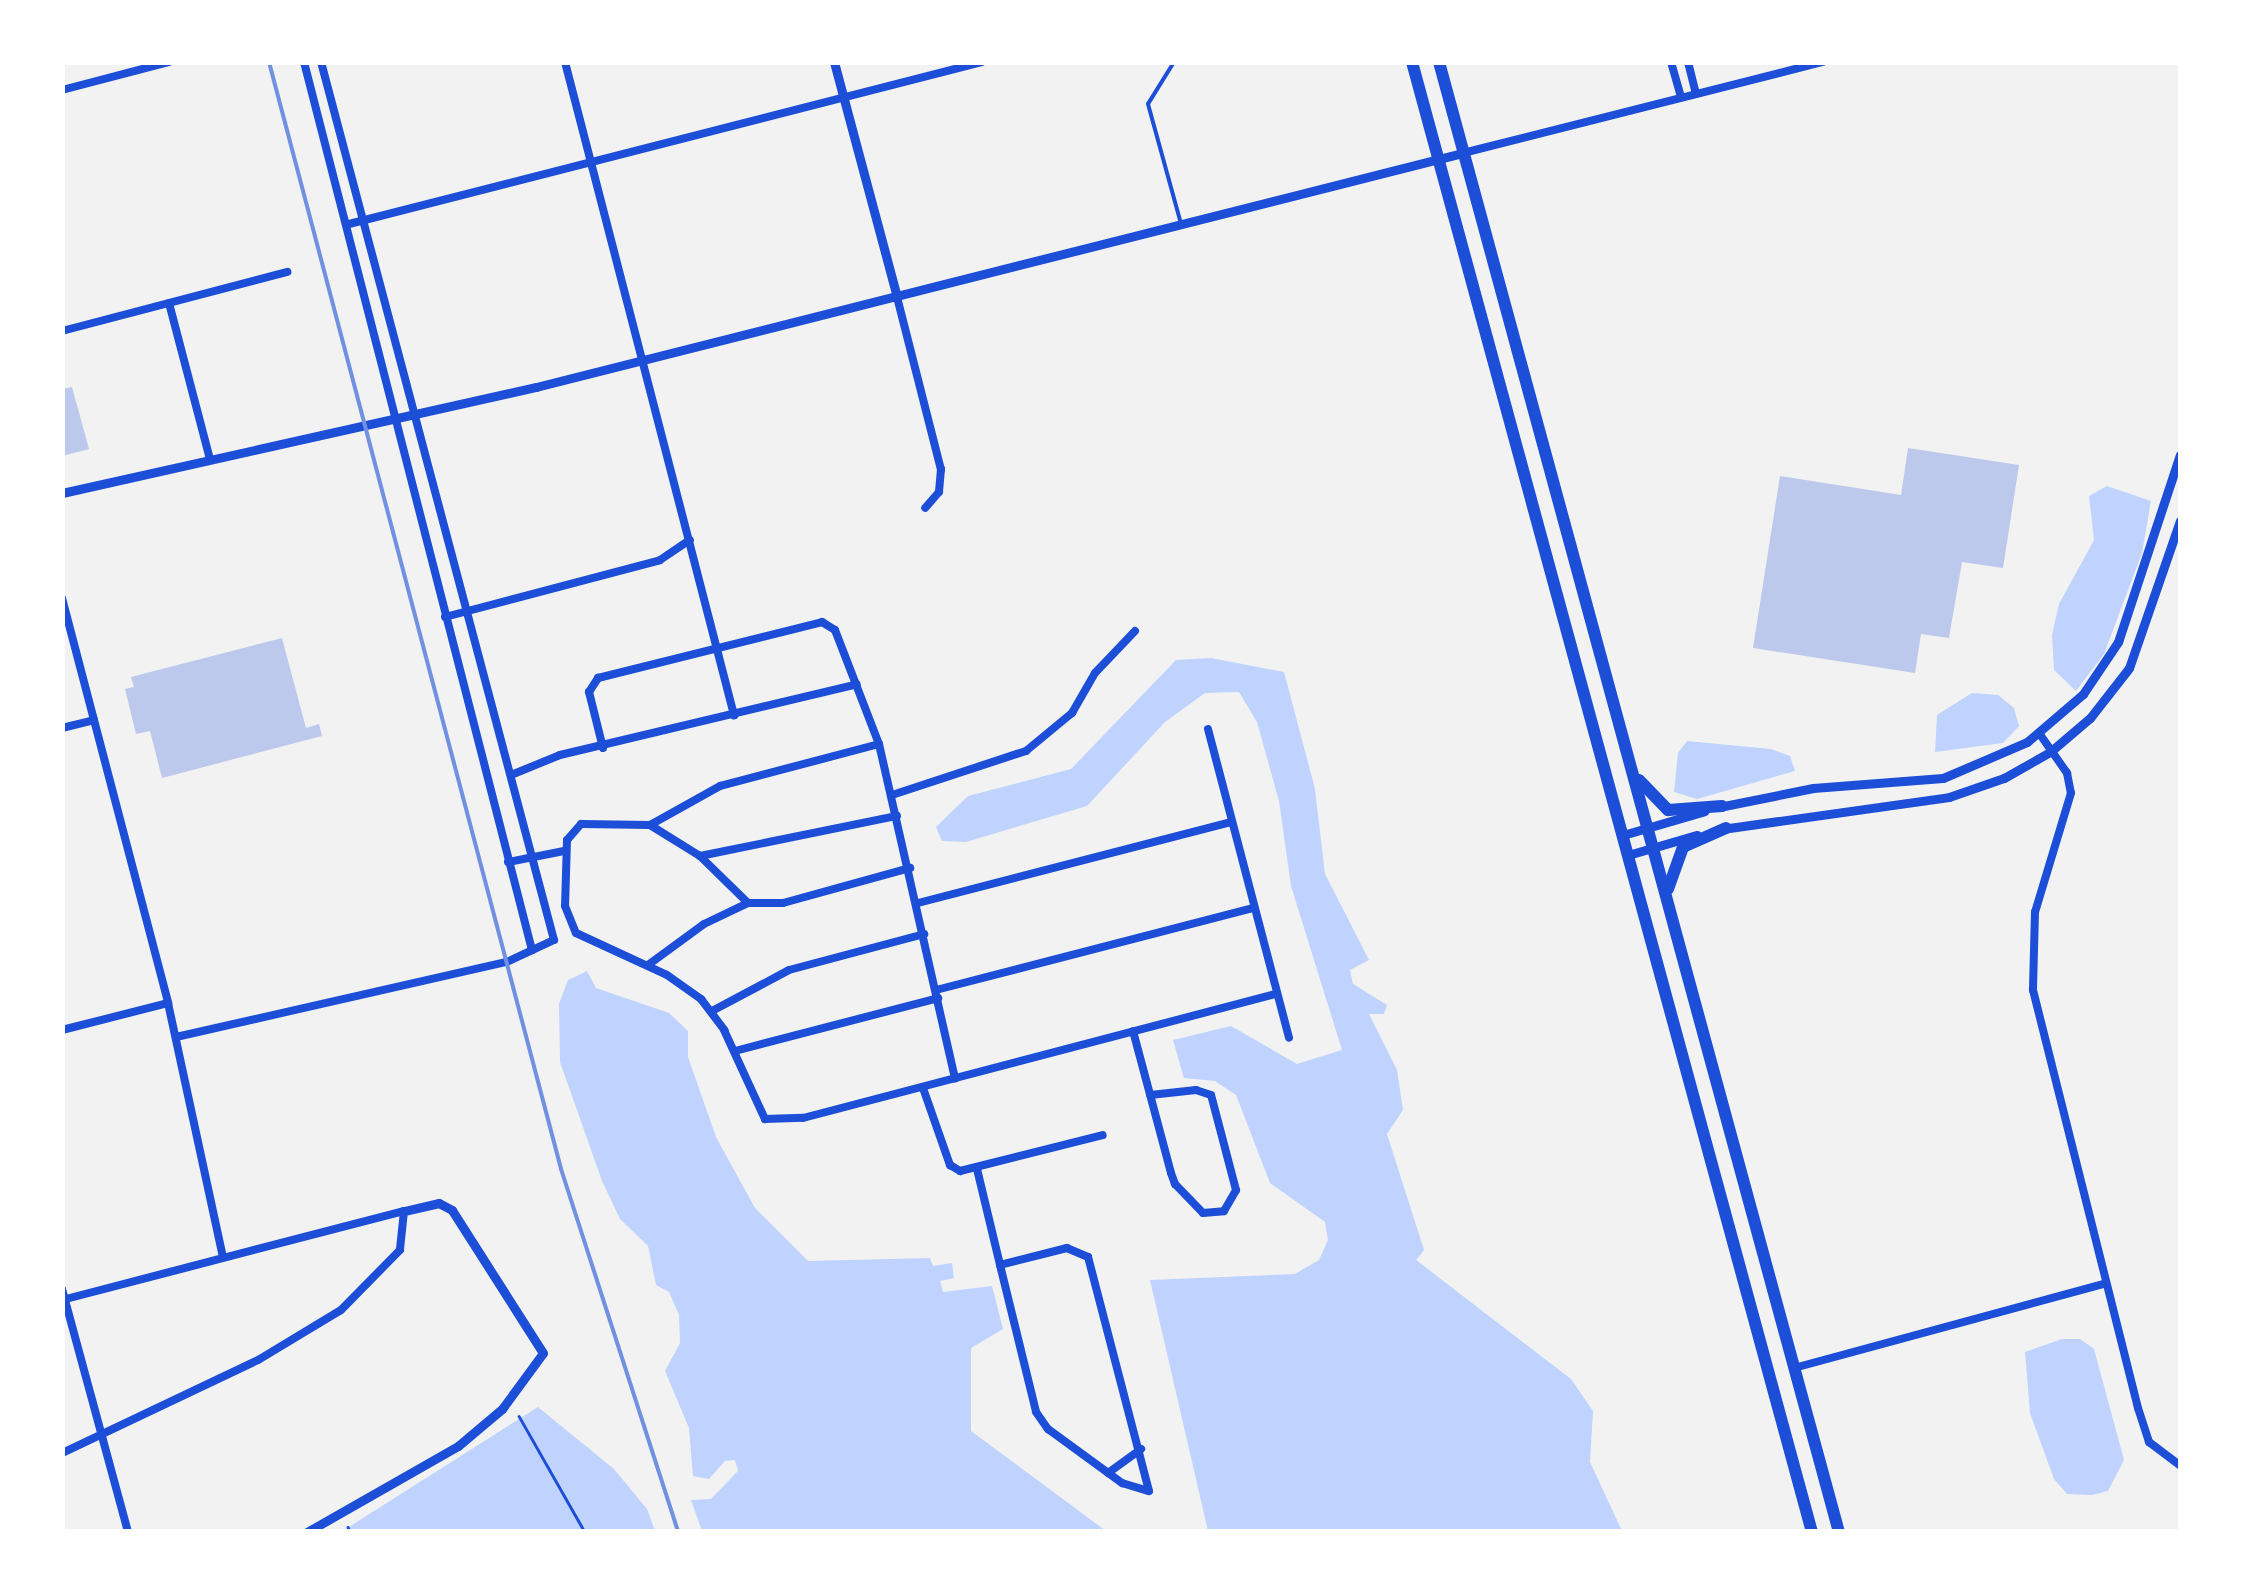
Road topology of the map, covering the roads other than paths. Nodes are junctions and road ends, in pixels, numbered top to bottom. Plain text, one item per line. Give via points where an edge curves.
1 (169, 62) edge
2 (304, 62) edge
3 (321, 62) edge
4 (566, 62) edge
5 (834, 62) edge
6 (982, 62) edge
7 (1412, 62) edge
8 (1438, 62) edge
9 (1671, 62) edge
10 (1688, 62) edge
11 (1823, 62) edge
12 (1176, 65) edge
13 (62, 90) edge
14 (1696, 94) junction
15 (1681, 98) junction
16 (844, 99) junction
17 (1463, 153) junction
18 (1439, 159) junction
19 (592, 162) junction
20 (365, 220) junction
21 (350, 224) junction
22 (1181, 224) junction
23 (287, 272) dead end
24 (896, 298) junction
25 (169, 304) junction
26 (62, 331) edge
27 (642, 361) junction
28 (416, 415) junction
29 (395, 420) junction
30 (2180, 455) edge
31 (210, 459) junction
32 (2170, 480) junction
33 (2180, 489) edge
34 (62, 492) edge
35 (925, 508) dead end
36 (2180, 521) edge
37 (690, 540) junction
38 (62, 598) edge
39 (468, 611) junction
40 (446, 617) junction
41 (1135, 631) dead end
42 (718, 646) junction
43 (857, 684) junction
44 (734, 715) junction
45 (94, 720) junction
46 (62, 728) edge
47 (1208, 728) dead end
48 (2040, 733) junction
49 (879, 744) junction
50 (603, 748) junction
51 (2050, 752) junction
52 (1630, 765) junction
53 (511, 775) junction
54 (892, 795) junction
55 (1722, 806) junction
56 (897, 816) junction
57 (1231, 822) junction
58 (650, 826) junction
59 (1647, 828) junction
60 (1726, 828) junction
61 (1622, 834) junction
62 (1653, 848) junction
63 (564, 851) junction
64 (1628, 855) junction
65 (532, 856) junction
66 (700, 856) junction
67 (508, 862) junction
68 (910, 868) junction
69 (1668, 901) junction
70 (748, 903) junction
71 (918, 903) junction
72 (565, 906) junction
73 (1254, 908) junction
74 (548, 911) junction
75 (924, 934) junction
76 (532, 950) junction
77 (648, 966) junction
78 (937, 994) junction
79 (1277, 994) junction
80 (168, 1003) junction
81 (712, 1011) junction
82 (62, 1030) edge
83 (1133, 1032) junction
84 (176, 1036) junction
85 (1289, 1038) dead end
86 (735, 1051) junction
87 (955, 1078) junction
88 (924, 1088) junction
89 (1150, 1095) junction
90 (1103, 1135) dead end
91 (977, 1169) junction
92 (404, 1211) junction
93 (223, 1257) junction
94 (1000, 1264) junction
95 (2106, 1282) junction
96 (63, 1296) edge
97 (1794, 1368) junction
98 (102, 1436) junction
99 (1141, 1449) junction
100 (62, 1453) edge
101 (2180, 1465) edge
102 (1108, 1473) junction
103 (128, 1532) edge
104 (307, 1532) edge
105 (1812, 1532) edge
106 (1839, 1532) edge

1 - 13 street
2 - 21 street
3 - 20 street
4 - 19 street
5 - 16 street
6 - 16 street
7 - 18 highway
8 - 17 highway
9 - 15 street
10 - 14 street
11 - 14 street
12 - 22 lane via 1150,92 1148,104
14 - 15 street
15 - 17 street
16 - 19 street
16 - 24 street
17 - 18 street
17 - 52 highway
18 - 22 street
18 - 61 highway
19 - 20 street
19 - 27 street
20 - 21 street
20 - 28 street
21 - 29 street
22 - 24 street
23 - 25 street
24 - 27 street
24 - 35 street via 942,469 939,492
25 - 26 street
25 - 31 street
27 - 28 street
27 - 37 street
28 - 29 street
28 - 39 street
29 - 31 street
29 - 40 street
30 - 32 street
31 - 34 street
32 - 33 street
32 - 48 street via 2118,642 2083,694
36 - 51 street via 2129,668 2090,718
37 - 39 street via 660,560
37 - 42 street
38 - 45 street
39 - 40 street
39 - 53 street
40 - 67 street
41 - 54 street via 1095,673 1072,713 1026,751
42 - 43 street via 829,624
42 - 44 street
42 - 50 street via 592,681 588,692
43 - 44 street
43 - 49 street
44 - 50 street
45 - 46 street
45 - 80 street
47 - 57 street
48 - 51 street
48 - 55 street via 2010,753 1942,778 1814,788
49 - 54 street
49 - 58 street via 720,786
50 - 53 street via 560,755
51 - 60 street via 2004,778 1948,797
51 - 95 street via 2067,773 2071,793 2035,912 2034,990
52 - 55 highway via 1668,810
52 - 59 highway
53 - 65 street
54 - 56 street
55 - 59 street
56 - 66 street via 842,822
56 - 68 street
57 - 71 street
57 - 73 street
58 - 63 street via 581,824
58 - 66 street
59 - 61 street
59 - 62 highway
60 - 62 street
60 - 69 highway via 1674,858
61 - 64 highway
62 - 64 street
62 - 69 highway
63 - 65 street
63 - 72 street
64 - 105 highway
65 - 67 street
65 - 74 street
66 - 70 street
67 - 76 street
68 - 70 street via 783,903
68 - 71 street
69 - 97 highway
70 - 77 street via 704,924
71 - 75 street
72 - 74 street
72 - 77 street via 580,936
73 - 78 street
73 - 79 street
74 - 76 street via 554,940
75 - 78 street
75 - 81 street via 789,970
76 - 84 street via 308,1010
77 - 81 street
78 - 86 street
78 - 87 street
79 - 83 street
79 - 85 street
80 - 82 street
80 - 84 street
81 - 86 street
83 - 87 street
83 - 89 street
84 - 93 street
86 - 88 street via 758,1108 771,1122
87 - 88 street
88 - 91 street via 950,1165
89 - 89 street via 1183,1198 1203,1213 1224,1210 1236,1190 1211,1095
90 - 91 street
91 - 94 street
92 - 93 street
92 - 98 street via 400,1250 341,1310 258,1360
92 - 104 street via 438,1203 452,1210 544,1353 502,1409 458,1446
93 - 96 street
94 - 99 street via 1068,1248 1088,1257
94 - 102 street via 1036,1412 1048,1429
95 - 97 street
95 - 101 street via 2149,1442
96 - 98 street
97 - 106 highway
98 - 100 street
98 - 103 street
99 - 102 street
99 - 102 street via 1149,1491 1138,1493

